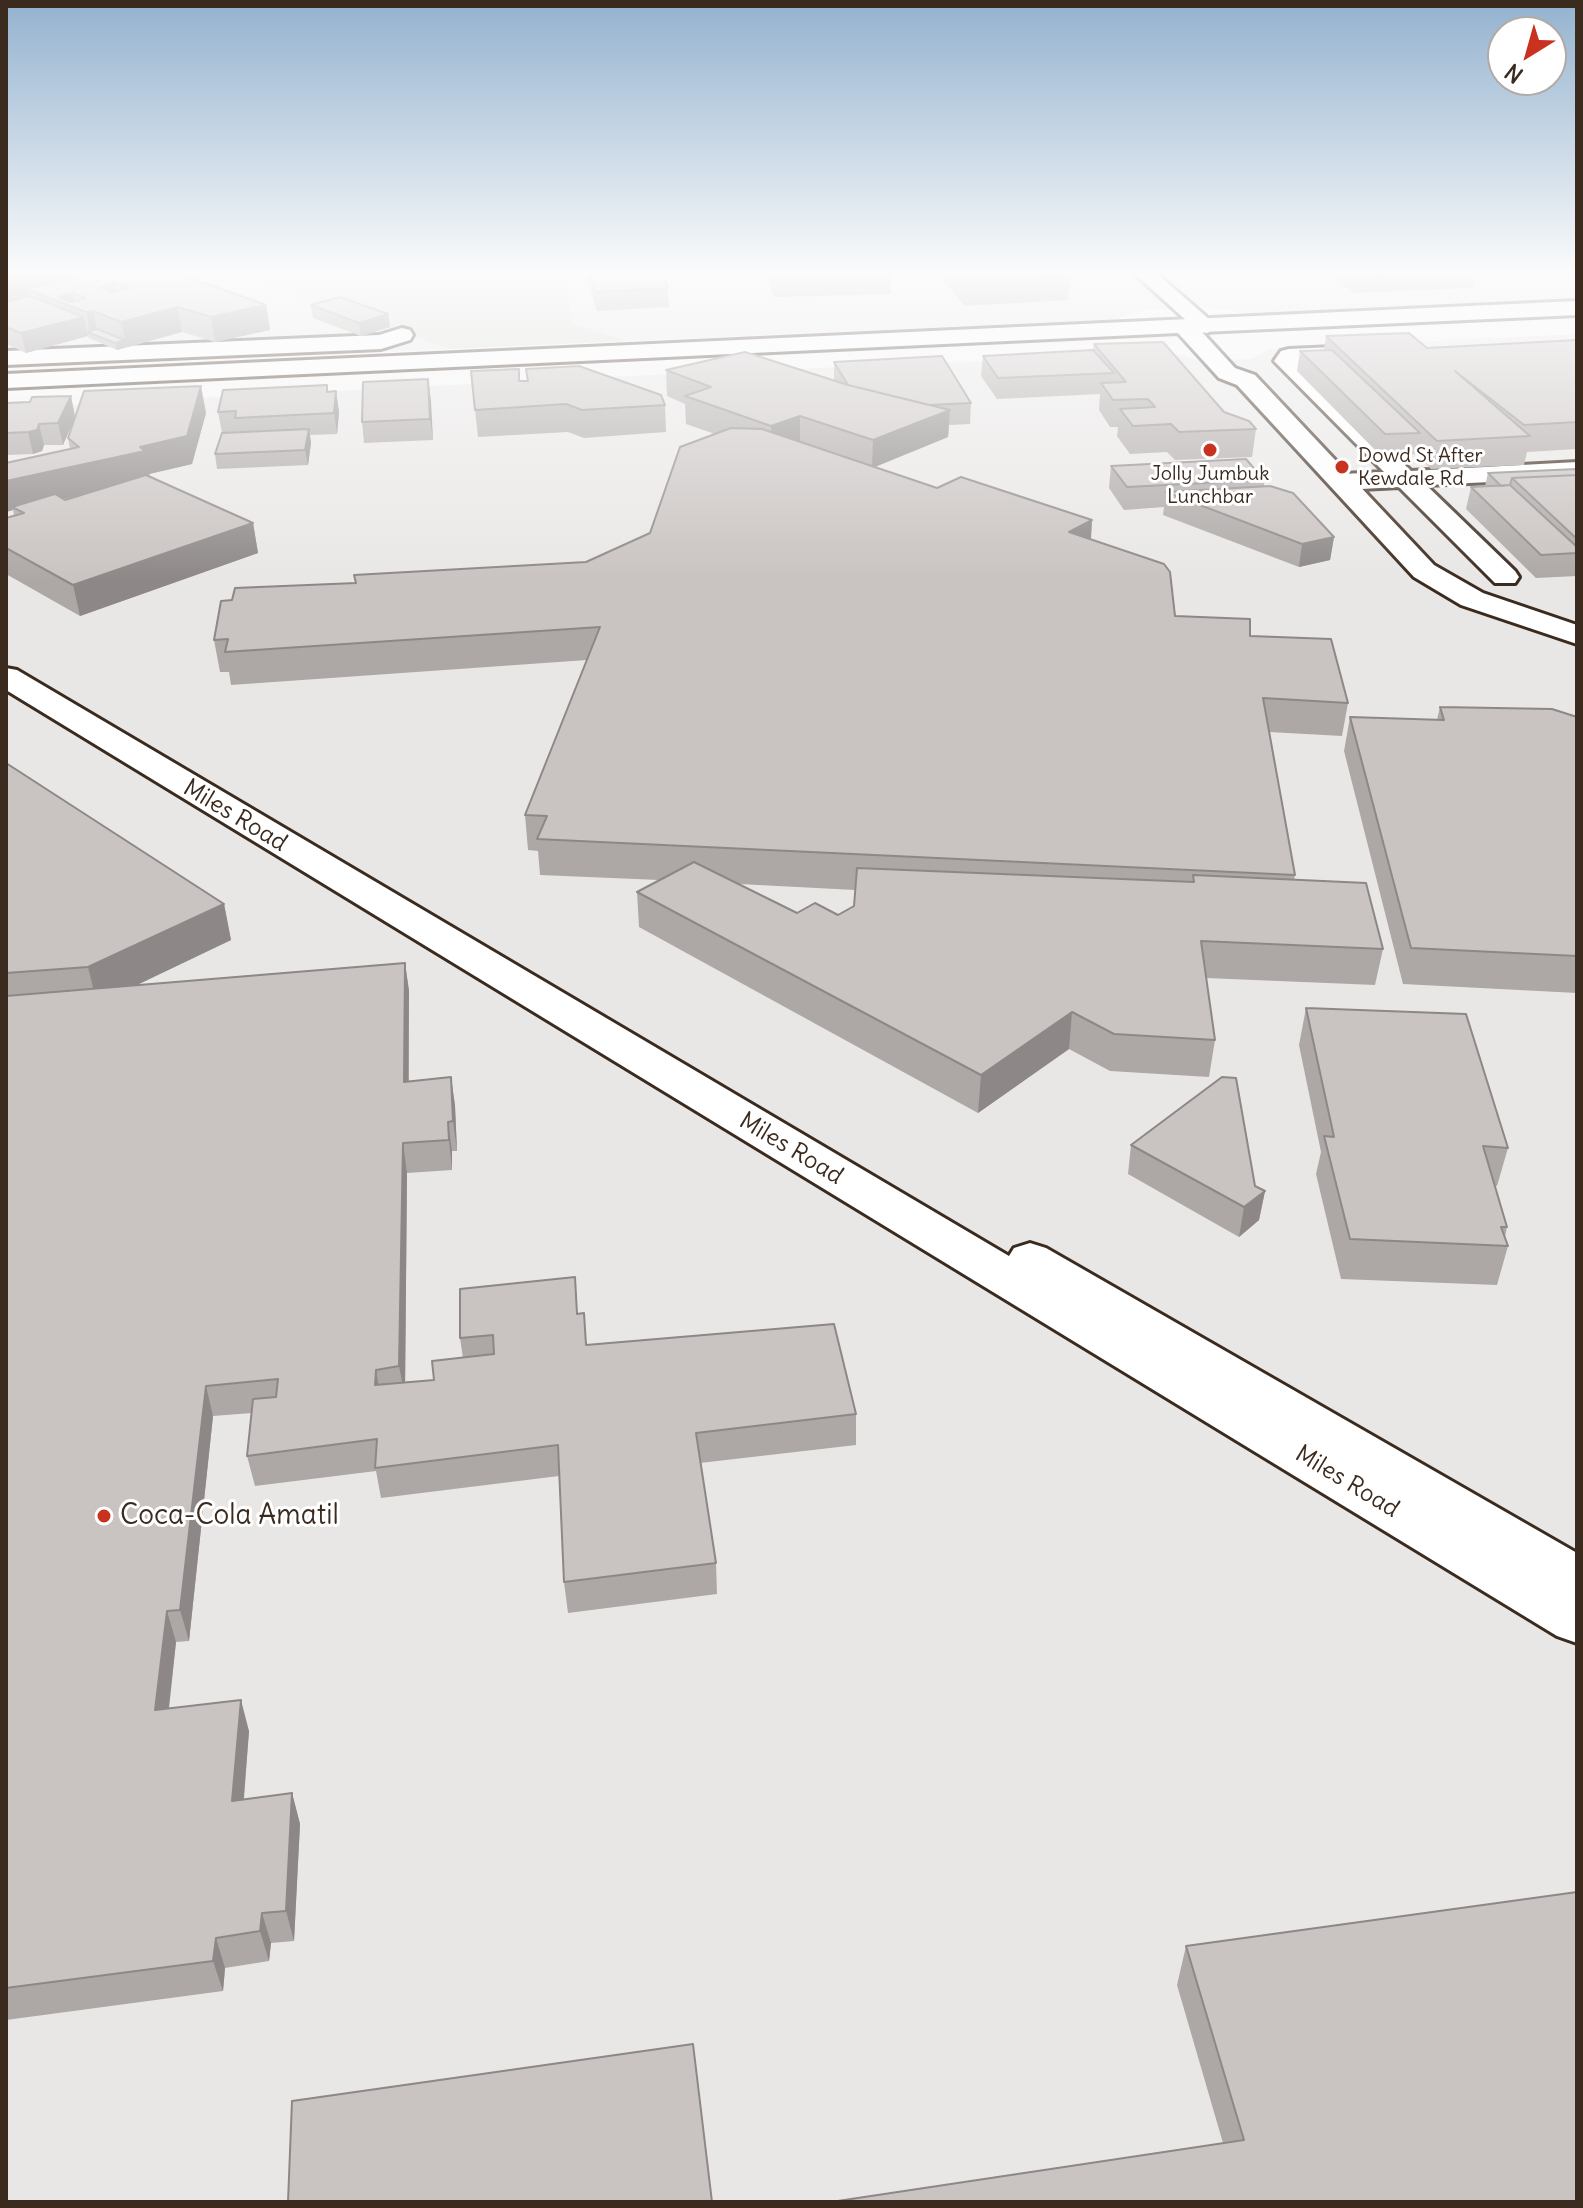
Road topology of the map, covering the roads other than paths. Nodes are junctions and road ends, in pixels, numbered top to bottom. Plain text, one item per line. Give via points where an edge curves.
1 (117, 375) edge
2 (206, 375) edge
3 (1233, 375) edge
4 (1299, 375) edge
5 (6, 381) edge
6 (6, 393) edge
7 (1577, 470) edge
8 (1405, 479) junction
9 (1342, 482) junction
10 (1505, 577) dead end
11 (1577, 635) edge
12 (6, 655) edge
13 (6, 677) edge
14 (1577, 1579) edge
15 (1577, 1620) edge

1 - 5 main road
2 - 6 main road
3 - 9 main road via 1246,380
4 - 8 street
7 - 8 street
8 - 9 street
8 - 10 street
9 - 11 main road via 1444,585
12 - 14 street, Miles Road
13 - 15 street, Miles Road

